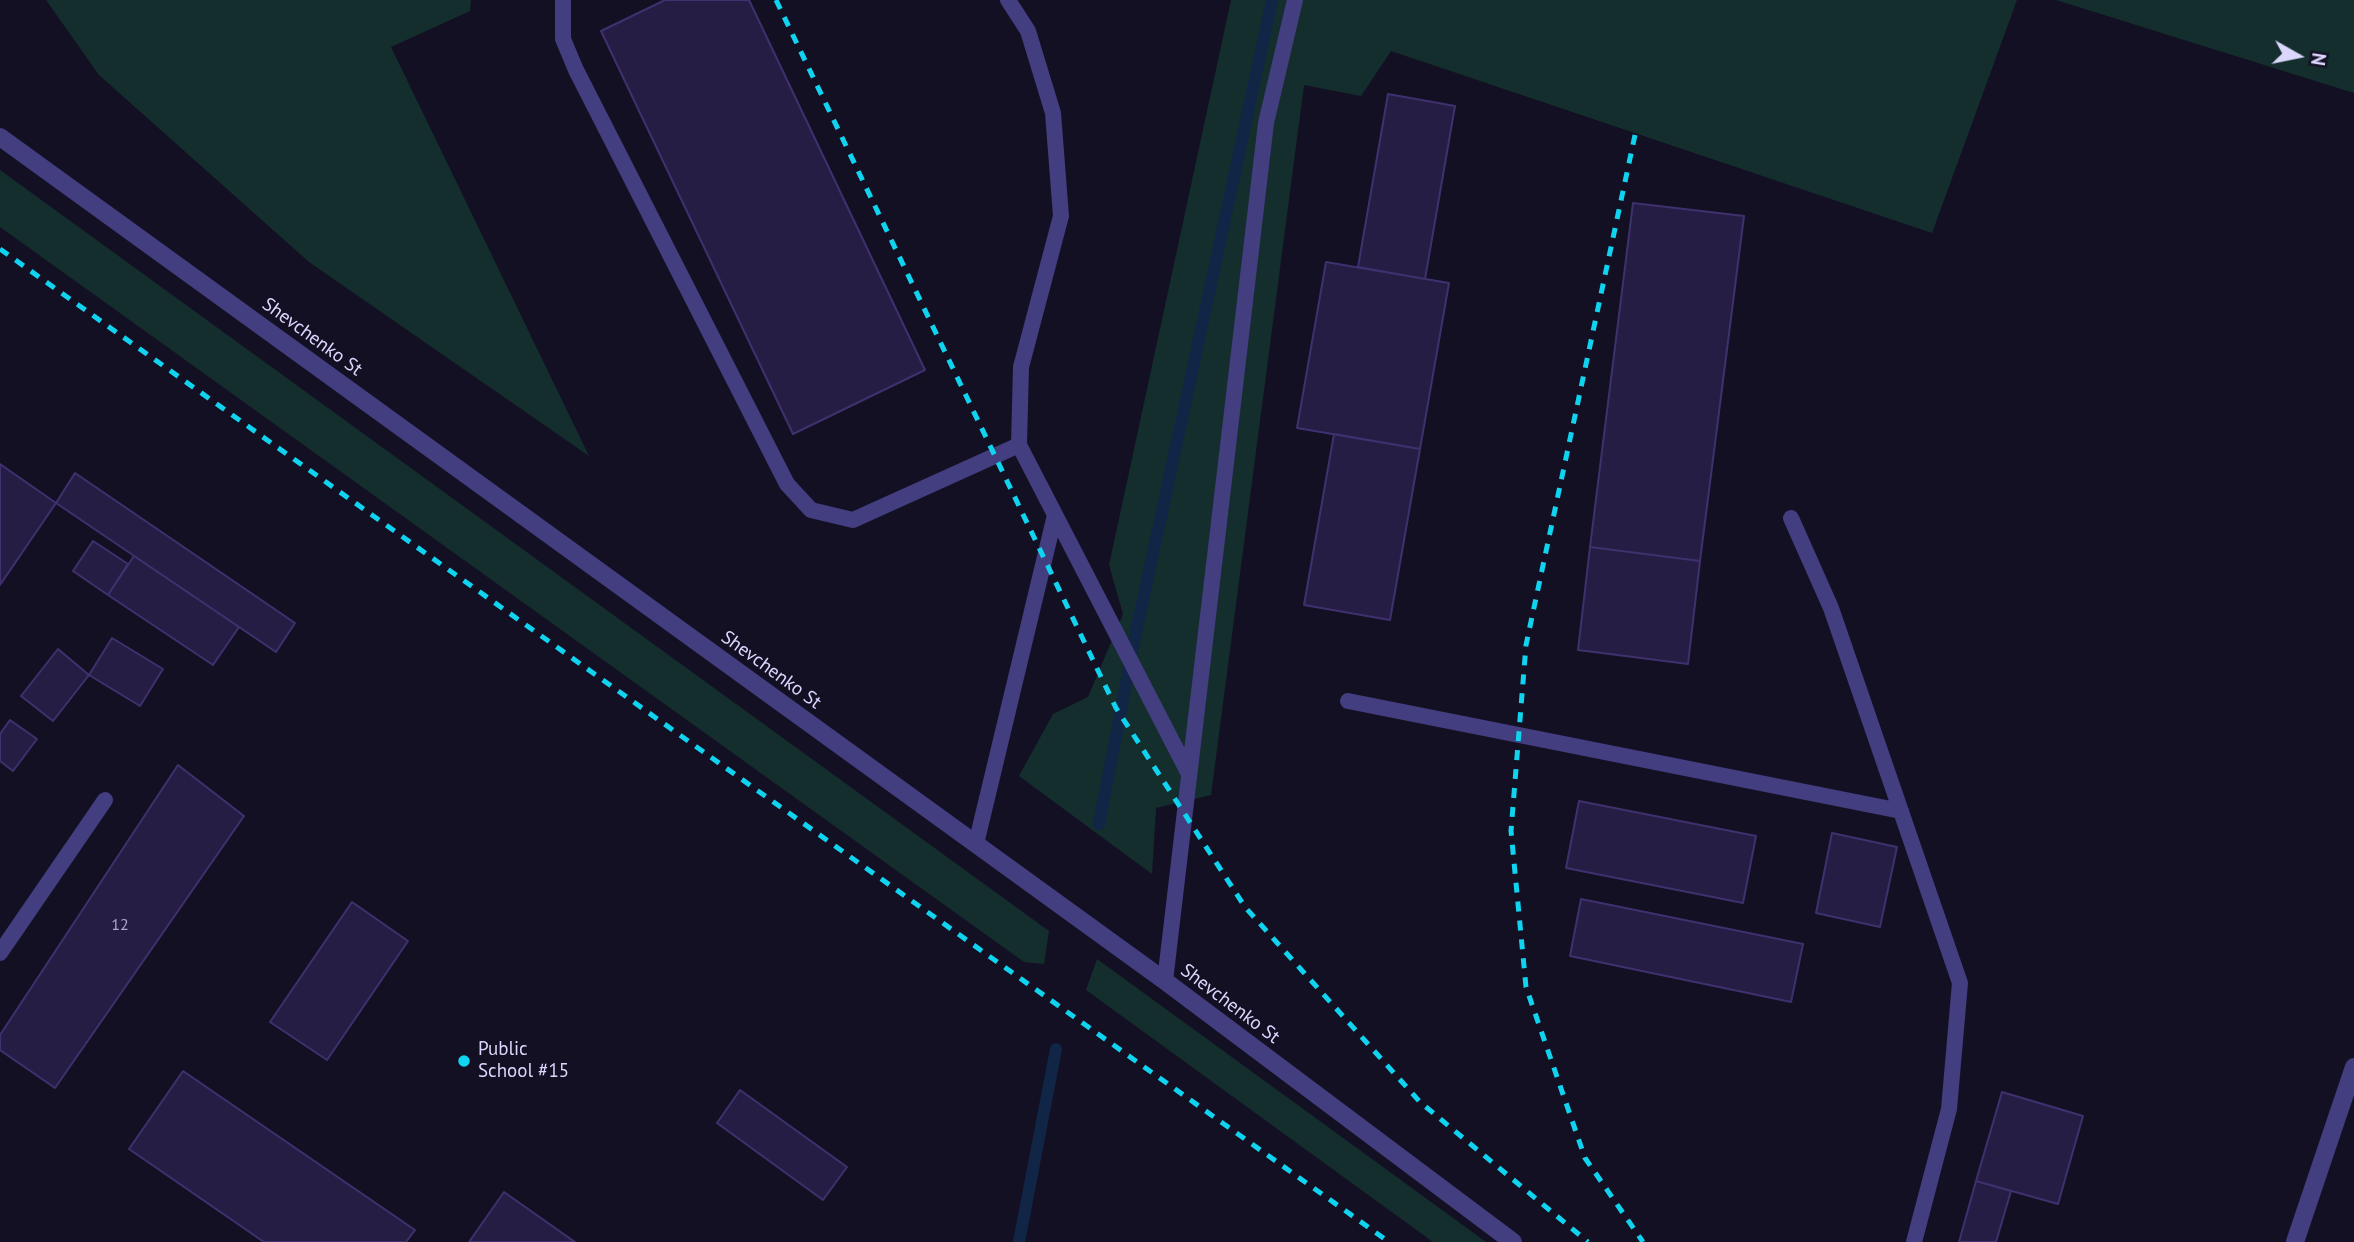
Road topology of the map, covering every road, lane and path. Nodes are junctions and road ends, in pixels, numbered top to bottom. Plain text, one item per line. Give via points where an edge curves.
1 (563, 0) edge
2 (1008, 0) edge
3 (1295, 0) edge
4 (0, 137) edge
5 (1019, 445) junction
6 (1055, 515) junction
7 (1791, 518) dead end
8 (1348, 701) dead end
9 (1189, 774) junction
10 (106, 800) dead end
11 (1901, 811) junction
12 (975, 844) junction
13 (0, 953) edge
14 (1165, 981) junction
15 (2354, 1067) edge
16 (1513, 1242) edge
17 (1914, 1242) edge
18 (2295, 1242) edge

1 - 5 lane via 563,39 576,70 787,484 811,510 853,520
2 - 5 lane via 1028,31 1053,113 1061,216 1021,367
3 - 9 lane via 1266,123
4 - 12 street, Shevchenko St
5 - 6 lane
6 - 9 lane
6 - 12 lane
7 - 11 lane via 1831,608
8 - 11 lane
9 - 14 lane
10 - 13 lane
11 - 17 lane via 1960,983 1949,1110
12 - 14 street, Shevchenko St
14 - 16 street, Shevchenko St
15 - 18 street

